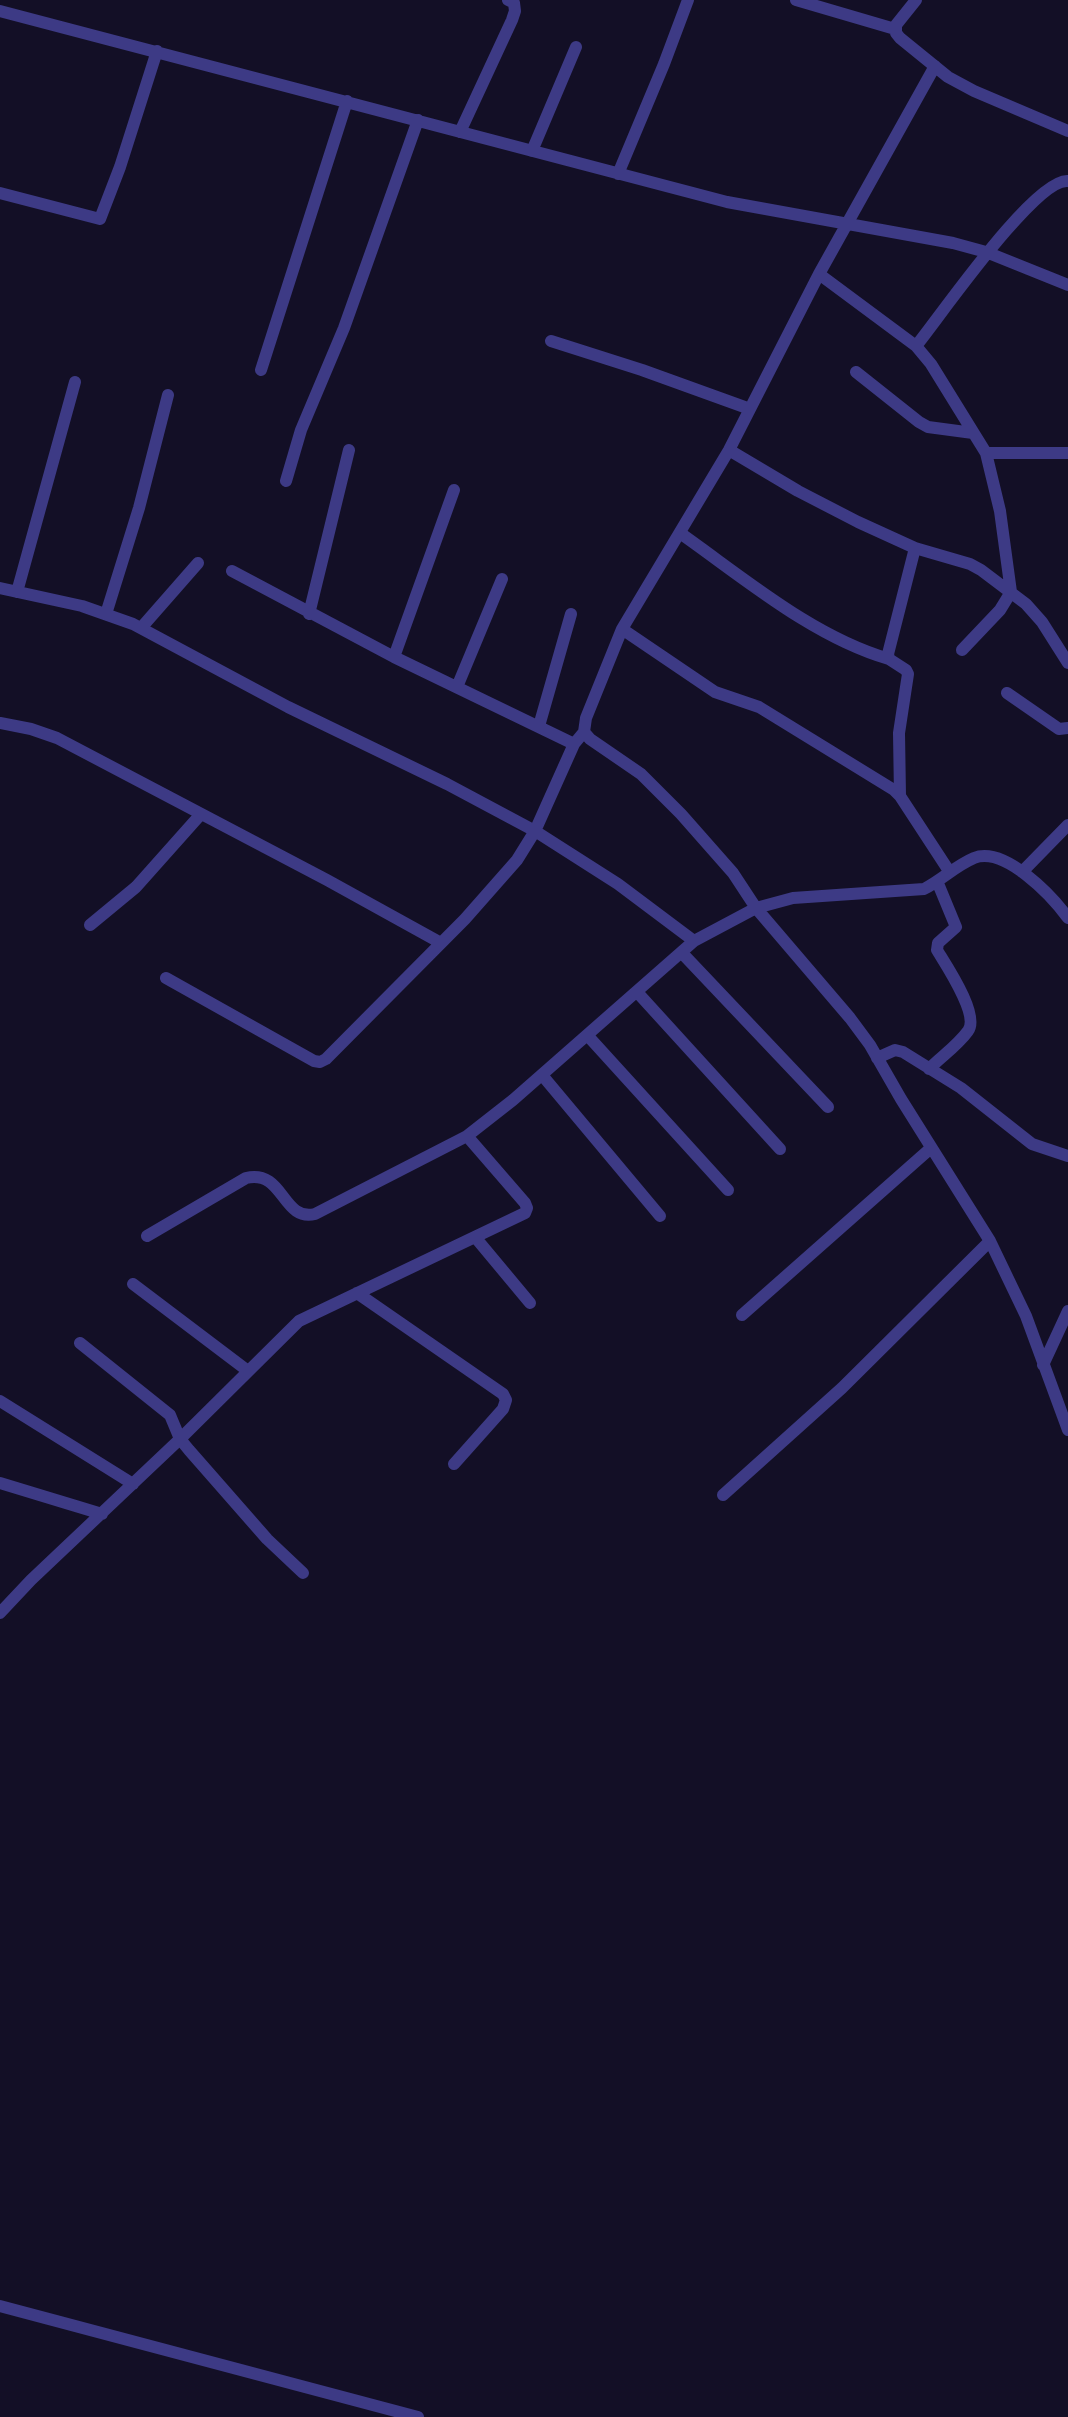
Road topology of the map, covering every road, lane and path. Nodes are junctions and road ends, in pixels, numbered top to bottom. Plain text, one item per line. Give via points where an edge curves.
1 (508, 0) edge
2 (688, 0) edge
3 (796, 0) edge
4 (916, 0) edge
5 (0, 11) edge
6 (895, 29) junction
7 (576, 47) dead end
8 (157, 52) junction
9 (936, 66) junction
10 (347, 101) junction
11 (418, 120) junction
12 (1068, 131) edge
13 (460, 132) junction
14 (532, 151) junction
15 (618, 174) junction
16 (1068, 182) edge
17 (0, 193) edge
18 (848, 224) junction
19 (986, 252) junction
20 (819, 274) junction
21 (1068, 285) edge
22 (551, 341) dead end
23 (916, 346) junction
24 (261, 370) dead end
25 (856, 372) dead end
26 (75, 382) dead end
27 (168, 395) dead end
28 (750, 409) junction
29 (973, 433) junction
30 (349, 450) dead end
31 (729, 450) junction
32 (1068, 452) edge
33 (986, 453) junction
34 (286, 481) dead end
35 (454, 490) dead end
36 (680, 532) junction
37 (915, 548) junction
38 (198, 563) dead end
39 (232, 571) dead end
40 (502, 579) dead end
41 (0, 588) edge
42 (17, 592) junction
43 (1011, 592) junction
44 (106, 614) junction
45 (309, 614) junction
46 (570, 614) dead end
47 (141, 628) junction
48 (622, 629) junction
49 (962, 650) dead end
50 (394, 657) junction
51 (889, 659) junction
52 (1068, 664) edge
53 (457, 687) junction
54 (1007, 693) dead end
55 (0, 723) edge
56 (539, 726) junction
57 (1068, 728) edge
58 (584, 732) junction
59 (574, 744) junction
60 (900, 796) junction
61 (202, 814) junction
62 (1068, 825) edge
63 (535, 831) junction
64 (950, 871) junction
65 (1022, 872) junction
66 (937, 881) junction
67 (756, 908) junction
68 (1068, 918) edge
69 (90, 925) dead end
70 (694, 941) junction
71 (441, 943) junction
72 (682, 952) junction
73 (166, 978) dead end
74 (637, 992) junction
75 (588, 1036) junction
76 (877, 1058) junction
77 (929, 1068) junction
78 (542, 1075) junction
79 (828, 1107) dead end
80 (468, 1136) junction
81 (780, 1148) dead end
82 (931, 1148) junction
83 (1068, 1156) edge
84 (728, 1190) dead end
85 (660, 1216) dead end
86 (148, 1236) dead end
87 (476, 1237) junction
88 (990, 1241) junction
89 (133, 1284) dead end
90 (356, 1293) junction
91 (530, 1303) dead end
92 (1068, 1311) edge
93 (742, 1315) dead end
94 (80, 1343) dead end
95 (1043, 1365) junction
96 (248, 1371) junction
97 (0, 1401) edge
98 (1068, 1430) edge
99 (180, 1439) junction
100 (454, 1464) dead end
101 (0, 1482) edge
102 (133, 1484) junction
103 (723, 1495) dead end
104 (102, 1514) junction
105 (304, 1573) dead end
106 (0, 1613) edge
107 (0, 2306) edge
108 (418, 2417) edge

1 - 13 street via 514,3 512,20
2 - 15 street
3 - 6 street
4 - 6 street via 898,20
5 - 8 street
6 - 9 street via 900,38
7 - 14 street
8 - 10 street
8 - 17 street via 102,217 96,219
9 - 12 street via 948,77 974,91
9 - 18 street
10 - 11 street
10 - 24 street
11 - 13 street
11 - 34 street via 348,319 300,430
13 - 14 street
14 - 15 street
15 - 18 street via 727,202
16 - 19 street via 1061,181 1053,186
18 - 19 street
18 - 20 street
19 - 21 street
19 - 23 street
20 - 23 street
20 - 28 street
22 - 28 street
23 - 29 street via 931,364
25 - 29 street via 928,427
26 - 42 street
27 - 44 street via 139,508
28 - 31 street
29 - 33 street
30 - 45 street
31 - 36 street
31 - 37 street via 798,491
32 - 33 street
33 - 43 street via 1000,511
35 - 50 street
36 - 48 street
36 - 51 street via 758,591 858,648
37 - 43 street via 970,564
37 - 51 street
38 - 47 street
39 - 45 street
40 - 53 street
41 - 42 street
42 - 44 street
43 - 49 street via 1000,610
43 - 52 street via 1042,622
44 - 47 street
45 - 50 street
46 - 56 street
47 - 63 street via 288,707 447,784
48 - 58 street via 586,718
48 - 60 street via 715,692 759,706
50 - 53 street
51 - 60 street via 908,674 898,733
53 - 56 street
54 - 57 street via 1059,729
55 - 61 street via 57,738
56 - 59 street
58 - 59 street
58 - 67 street via 657,788 733,873
59 - 63 street
60 - 64 street
61 - 69 street via 141,882
61 - 71 street
62 - 65 street
63 - 70 street via 618,884
63 - 71 street via 517,860
64 - 65 street via 982,857
64 - 66 street
65 - 68 street via 1053,898
66 - 67 street via 924,889 912,891 793,898
66 - 77 street via 956,927 938,943 937,950 963,996 971,1022 968,1031
67 - 70 street
67 - 76 street via 850,1018
70 - 72 street
71 - 73 street via 320,1062
72 - 74 street
72 - 79 street
74 - 75 street
74 - 81 street
75 - 78 street
75 - 84 street
76 - 77 street via 899,1050
76 - 82 street
77 - 83 street via 961,1088 1027,1141
78 - 80 street
78 - 85 street
80 - 86 street via 314,1214 299,1213 267,1179 259,1176 246,1178
80 - 87 street via 527,1208 520,1216
82 - 88 street
82 - 93 street
87 - 90 street
87 - 91 street
88 - 95 street via 1026,1316
88 - 103 street via 842,1388
89 - 96 street
90 - 96 street via 299,1321
90 - 100 street via 503,1394 506,1400 503,1409
92 - 95 street
94 - 99 street via 170,1415
95 - 98 street
96 - 99 street
97 - 102 street
99 - 102 street
99 - 105 street via 267,1539
101 - 104 street
102 - 104 street
104 - 106 street
107 - 108 street

